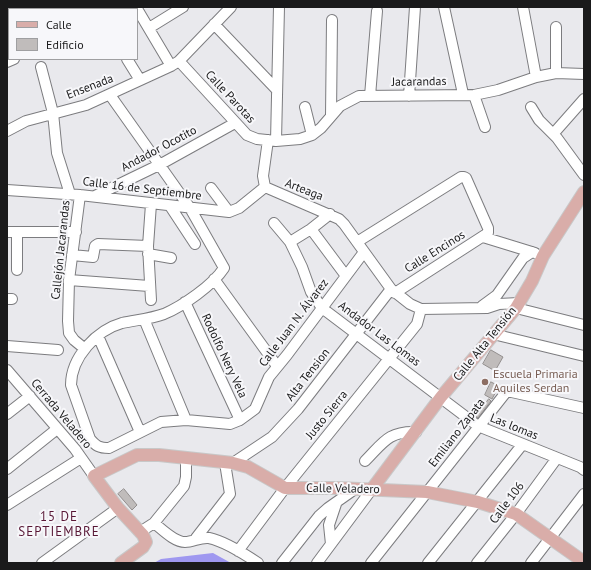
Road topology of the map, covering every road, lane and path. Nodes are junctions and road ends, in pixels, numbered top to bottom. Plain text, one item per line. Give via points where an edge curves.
1 (183, 7) edge
2 (231, 7) edge
3 (279, 7) edge
4 (415, 7) edge
5 (444, 7) edge
6 (523, 7) edge
7 (138, 10) edge
8 (377, 11) dead end
9 (332, 20) dead end
10 (214, 24) junction
11 (556, 27) dead end
12 (149, 28) junction
13 (129, 60) edge
14 (175, 64) junction
15 (41, 66) dead end
16 (556, 73) junction
17 (584, 74) edge
18 (536, 77) junction
19 (140, 80) junction
20 (277, 90) junction
21 (463, 94) junction
22 (110, 95) junction
23 (474, 95) junction
24 (370, 96) junction
25 (409, 96) junction
26 (584, 99) edge
27 (305, 107) dead end
28 (531, 107) dead end
29 (53, 114) junction
30 (331, 116) junction
31 (235, 123) junction
32 (485, 127) dead end
33 (7, 131) edge
34 (554, 133) junction
35 (312, 135) junction
36 (272, 141) junction
37 (161, 164) junction
38 (584, 174) edge
39 (265, 187) junction
40 (211, 188) dead end
41 (7, 190) edge
42 (584, 192) edge
43 (70, 194) junction
44 (80, 194) junction
45 (95, 196) junction
46 (151, 204) junction
47 (170, 206) junction
48 (190, 208) junction
49 (229, 212) junction
50 (330, 214) junction
51 (274, 223) dead end
52 (311, 230) junction
53 (12, 232) edge
54 (76, 232) junction
55 (486, 235) junction
56 (290, 242) junction
57 (356, 242) junction
58 (195, 244) dead end
59 (148, 250) junction
60 (364, 252) junction
61 (537, 254) junction
62 (72, 255) junction
63 (170, 258) dead end
64 (18, 270) dead end
65 (346, 276) junction
66 (214, 279) junction
67 (69, 280) junction
68 (149, 286) junction
69 (393, 291) junction
70 (151, 300) dead end
71 (185, 302) junction
72 (517, 305) junction
73 (322, 308) junction
74 (480, 308) junction
75 (421, 309) junction
76 (144, 319) junction
77 (584, 325) edge
78 (493, 334) junction
79 (356, 335) junction
80 (98, 336) junction
81 (7, 346) edge
82 (85, 349) junction
83 (58, 350) dead end
84 (584, 356) edge
85 (390, 359) junction
86 (277, 366) junction
87 (7, 370) edge
88 (30, 396) junction
89 (441, 397) junction
90 (584, 408) edge
91 (7, 414) edge
92 (186, 420) junction
93 (240, 420) junction
94 (478, 426) junction
95 (57, 429) junction
96 (140, 432) junction
97 (416, 432) junction
98 (90, 439) junction
99 (522, 445) junction
100 (79, 456) junction
101 (557, 458) junction
102 (186, 459) junction
103 (365, 461) dead end
104 (229, 463) junction
105 (7, 469) edge
106 (584, 470) edge
107 (92, 473) junction
108 (284, 488) junction
109 (355, 489) junction
110 (372, 489) junction
111 (427, 492) junction
112 (584, 494) edge
113 (478, 502) junction
114 (336, 504) junction
115 (7, 505) edge
116 (118, 508) junction
117 (516, 514) junction
118 (154, 523) junction
119 (143, 537) junction
120 (551, 537) junction
121 (196, 538) junction
122 (331, 544) junction
123 (238, 551) junction
124 (583, 561) edge
125 (42, 563) edge
126 (121, 563) edge
127 (258, 563) edge
128 (282, 563) edge
129 (317, 563) edge
130 (371, 563) edge
131 (428, 563) edge
132 (477, 563) edge
133 (531, 563) edge

1 - 12 street
2 - 10 street
3 - 20 street
4 - 25 street
5 - 21 street
6 - 18 street
7 - 12 street, Calle Parotas
8 - 24 street
9 - 30 street
10 - 14 street
10 - 20 street
11 - 16 street
12 - 14 street, Calle Parotas
13 - 19 street
14 - 19 street, Ensenada
14 - 31 street, Calle Parotas
15 - 29 street, Callejón Jacarandas
16 - 17 street, Jacarandas
16 - 18 street, Jacarandas
18 - 23 street, Jacarandas
19 - 22 street, Ensenada
20 - 36 street
21 - 23 street, Jacarandas
21 - 25 street, Jacarandas
22 - 29 street, Ensenada
22 - 37 street
23 - 32 street
24 - 25 street, Jacarandas
24 - 30 street, Jacarandas via 359,96 350,100
26 - 34 street
27 - 35 street
28 - 34 street via 539,120
29 - 33 street, Ensenada via 26,121
29 - 43 street, Callejón Jacarandas via 57,153
30 - 35 street, Jacarandas
31 - 36 street, Calle Parotas via 256,139
31 - 37 street, Andador Ocotito
34 - 38 street
35 - 36 street, Jacarandas via 300,139
36 - 39 street, Arteaga via 263,176
37 - 45 street, Andador Ocotito
37 - 48 street
39 - 49 street via 239,208
39 - 50 street, Arteaga
40 - 49 street
41 - 43 street, Calle 16 de Septiembre
42 - 61 main road, Calle Alta Tensión
43 - 44 street, Calle 16 de Septiembre
44 - 45 street, Calle 16 de Septiembre
44 - 54 street, Callejón Jacarandas
45 - 46 street, Calle 16 de Septiembre
46 - 47 street, Calle 16 de Septiembre
46 - 59 street
47 - 48 street, Calle 16 de Septiembre
47 - 58 street
48 - 49 street, Calle 16 de Septiembre
48 - 66 street via 224,265
50 - 52 street
50 - 57 street, Arteaga via 344,224
51 - 56 street, Andador Las Lomas
52 - 56 street
52 - 65 street
53 - 54 street
53 - 64 street
54 - 62 street, Callejón Jacarandas
55 - 57 street via 488,228 464,176
55 - 61 street
55 - 69 street, Calle Encinos
56 - 73 street, Andador Las Lomas via 311,292
57 - 60 street, Arteaga
59 - 62 street via 98,244 93,256
59 - 63 street
59 - 68 street
60 - 65 street, Calle Juan N. Álvarez
60 - 69 street, Arteaga
61 - 72 main road, Calle Alta Tensión via 532,281
61 - 74 street via 523,258 497,295
62 - 67 street, Callejón Jacarandas
65 - 73 street, Calle Juan N. Álvarez
66 - 71 street
66 - 86 street
67 - 68 street
67 - 82 street, Callejón Jacarandas via 69,333
68 - 70 street
69 - 75 street, Arteaga
69 - 79 street, Alta Tension
71 - 76 street via 164,314
71 - 93 street, Rodolfo Nery Vela
72 - 74 street via 499,304
72 - 77 street
72 - 78 main road, Calle Alta Tensión
73 - 79 street, Andador Las Lomas
73 - 86 street, Calle Juan N. Álvarez
74 - 75 street
75 - 85 street, Justo Sierra via 417,324
76 - 80 street via 122,323
76 - 92 street
78 - 84 street
78 - 89 main road, Calle Alta Tensión
79 - 85 street, Andador Las Lomas
79 - 104 street, Alta Tension via 298,409 272,437
80 - 82 street
80 - 96 street
81 - 83 street
82 - 98 street via 76,364 71,385
85 - 89 street, Andador Las Lomas
85 - 108 street, Justo Sierra
86 - 93 street, Calle Juan N. Álvarez via 255,409
87 - 88 street, Cerrada Veladero
88 - 91 street
88 - 95 street, Cerrada Veladero
89 - 94 street, Las lomas
89 - 97 main road, Calle Alta Tensión
90 - 94 street, Emiliano Zapata via 507,391
92 - 93 street, Calle Juan N. Álvarez via 221,424
92 - 96 street, Calle Juan N. Álvarez via 161,422
94 - 99 street, Las lomas
94 - 111 street, Emiliano Zapata
95 - 100 street, Cerrada Veladero
95 - 105 street
96 - 98 street, Calle Juan N. Álvarez via 109,448 101,448
97 - 103 street via 401,432 391,436
97 - 110 main road, Calle Alta Tensión
98 - 100 street
99 - 101 street, Las lomas
99 - 113 street
100 - 107 street, Cerrada Veladero
100 - 115 street
101 - 106 street, Las lomas
101 - 117 street, Calle 106
102 - 104 main road, Calle Veladero
102 - 107 main road, Calle Veladero via 137,455
102 - 118 street via 184,486
104 - 108 main road, Calle Veladero via 248,467
104 - 121 street via 230,494
107 - 116 main road
108 - 109 main road, Calle Veladero
108 - 123 street, Justo Sierra
109 - 110 main road, Calle Veladero
109 - 114 street
110 - 111 main road, Calle Veladero
110 - 122 street
111 - 113 main road, Calle Veladero
111 - 130 street, Emiliano Zapata
112 - 120 street
113 - 117 main road, Calle Veladero
113 - 131 street
114 - 122 street via 329,525
114 - 128 street via 319,516
116 - 119 main road
116 - 125 street
117 - 120 main road, Calle Veladero
117 - 132 street, Calle 106
118 - 119 street
118 - 121 street via 176,540 185,542
119 - 126 main road via 143,546
120 - 124 main road, Calle Veladero
120 - 133 street
121 - 123 street via 210,538
122 - 129 street
123 - 127 street

